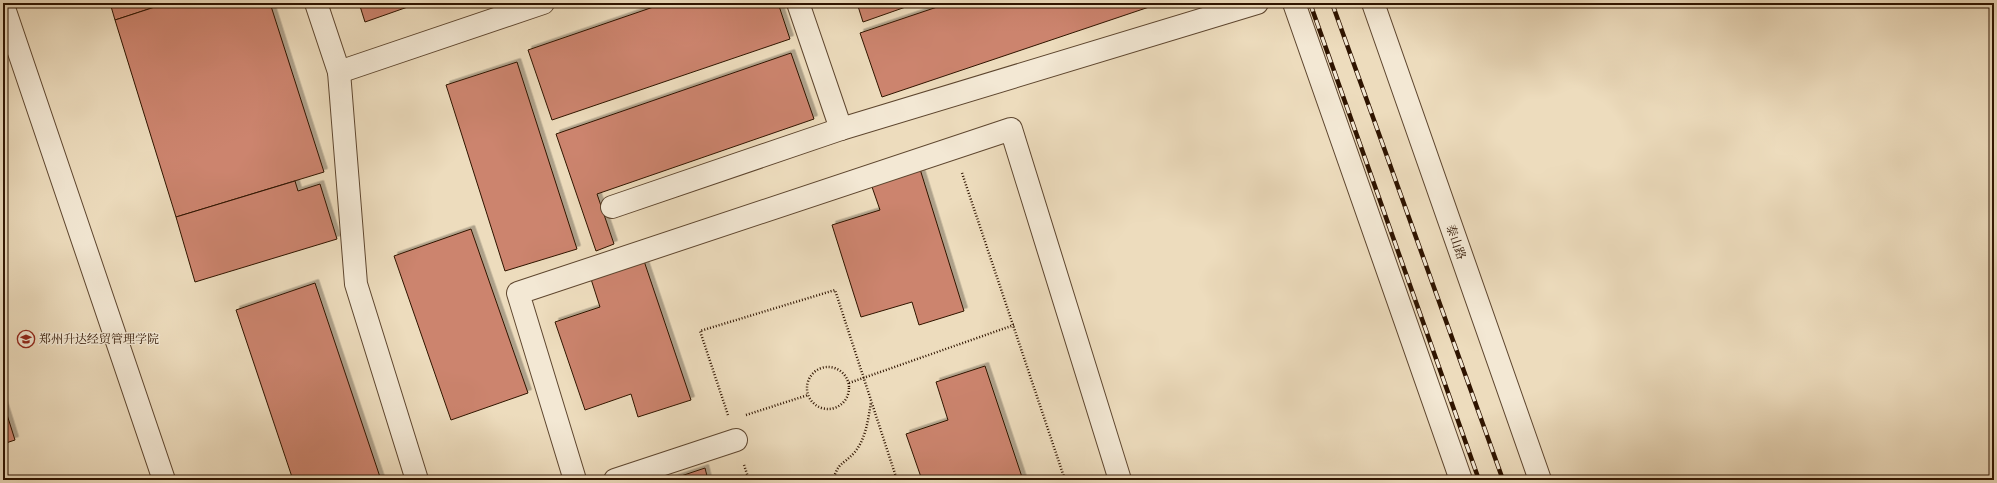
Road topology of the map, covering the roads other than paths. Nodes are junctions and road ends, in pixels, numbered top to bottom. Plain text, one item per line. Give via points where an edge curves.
1 (316, 3) edge
2 (542, 3) edge
3 (798, 3) edge
4 (1257, 3) edge
5 (1294, 3) edge
6 (1373, 3) edge
7 (3, 5) edge
8 (339, 72) junction
9 (841, 129) junction
10 (612, 207) dead end
11 (733, 430) road end
12 (164, 480) edge
13 (417, 480) edge
14 (575, 480) edge
15 (615, 480) edge
16 (1120, 480) edge
17 (1461, 480) edge
18 (1540, 480) edge

1 - 8 street
2 - 8 street
3 - 9 street
4 - 9 street
5 - 17 street
6 - 18 street, 泰山路
7 - 12 street
8 - 13 street via 356,284
9 - 10 street
11 - 15 street
14 - 16 street via 518,293 1011,129

